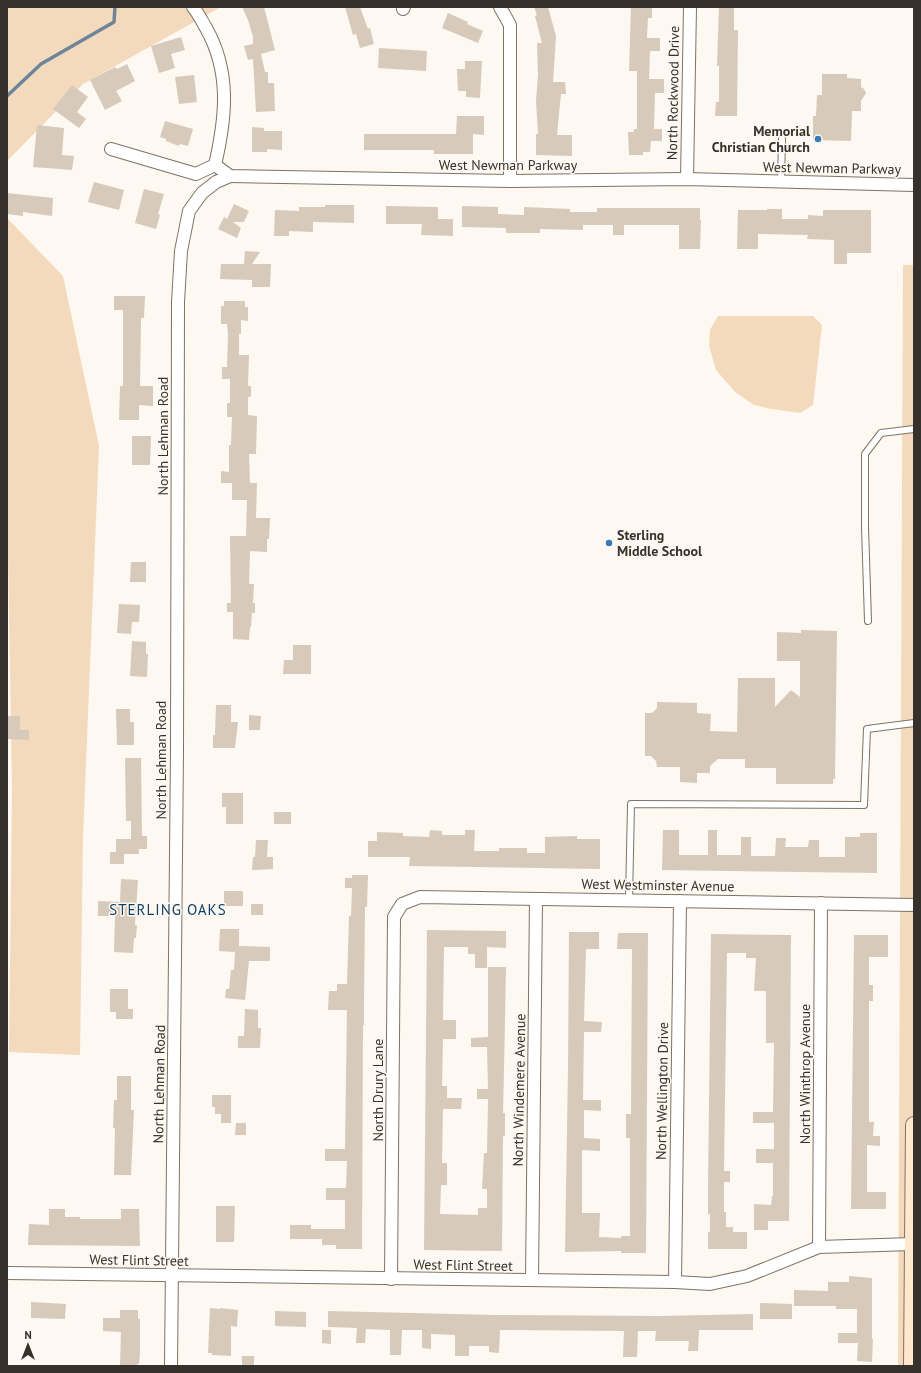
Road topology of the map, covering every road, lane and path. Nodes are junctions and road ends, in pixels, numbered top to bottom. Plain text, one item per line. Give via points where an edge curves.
1 (193, 7) edge
2 (500, 7) edge
3 (690, 7) edge
4 (782, 139) dead end
5 (111, 149) dead end
6 (215, 165) junction
7 (230, 176) junction
8 (687, 180) junction
9 (510, 181) junction
10 (781, 182) junction
11 (914, 185) edge
12 (914, 429) edge
13 (868, 621) dead end
14 (914, 723) edge
15 (536, 899) junction
16 (629, 900) junction
17 (680, 900) junction
18 (821, 902) junction
19 (402, 904) joint
20 (914, 905) edge
21 (914, 1125) edge
22 (912, 1244) junction
23 (819, 1247) junction
24 (7, 1274) edge
25 (172, 1276) junction
26 (391, 1279) junction
27 (532, 1280) junction
28 (674, 1282) junction
29 (171, 1366) edge
30 (912, 1366) edge

1 - 6 street via 214,43 221,67 225,101
2 - 9 street via 510,26
3 - 8 street, North Rockwood Drive
4 - 10 lane
5 - 6 street via 196,174
6 - 7 street
7 - 9 street, West Newman Parkway
7 - 25 street, North Lehman Road via 216,182 202,193 189,211 181,251 178,302
8 - 9 street, West Newman Parkway
8 - 10 street, West Newman Parkway
10 - 11 street, West Newman Parkway
12 - 13 lane via 881,433 865,454
14 - 16 lane via 867,729 864,805 631,804
15 - 16 street, West Westminster Avenue
15 - 19 street, West Westminster Avenue via 420,897
15 - 27 street, North Windemere Avenue
16 - 17 street, West Westminster Avenue
17 - 18 street, West Westminster Avenue
17 - 28 street, North Wellington Drive
18 - 20 street, West Westminster Avenue
18 - 23 street, North Winthrop Avenue
19 - 26 street, North Drury Lane via 394,917
21 - 22 main road
22 - 23 street, West Flint Street
22 - 30 main road
23 - 28 street, West Flint Street via 747,1276 710,1284
24 - 25 street, West Flint Street
25 - 26 street, West Flint Street
25 - 29 street, North Lehman Road
26 - 27 street, West Flint Street
27 - 28 street, West Flint Street

